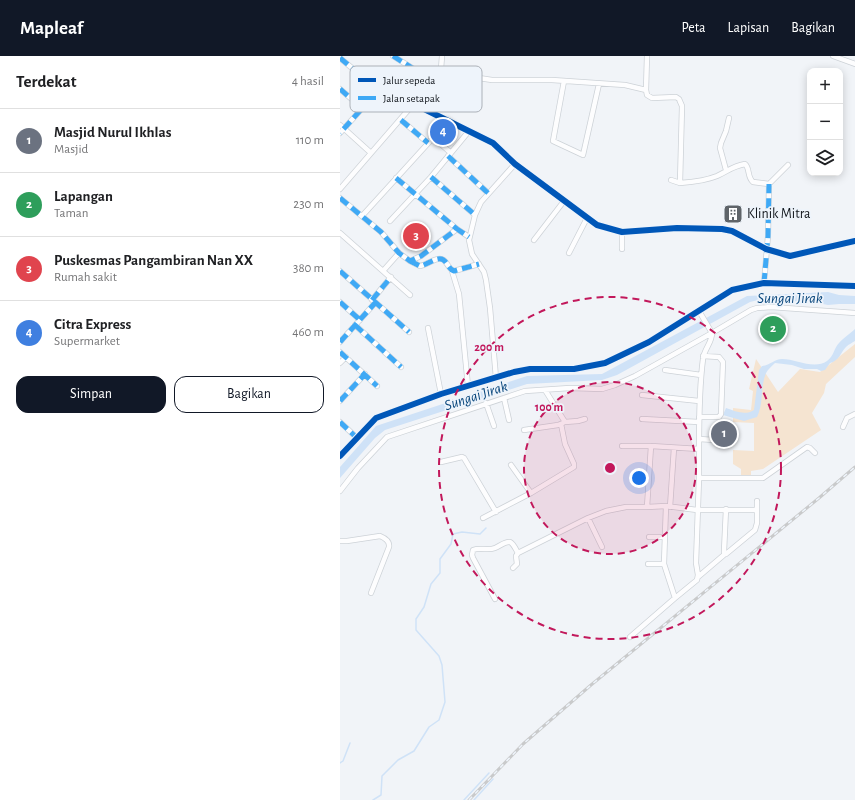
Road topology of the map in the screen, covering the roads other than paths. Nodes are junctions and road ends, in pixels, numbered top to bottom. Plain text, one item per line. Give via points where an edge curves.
1 (393, 56) edge
2 (442, 56) edge
3 (647, 56) edge
4 (833, 56) edge
5 (340, 58) edge
6 (855, 64) edge
7 (350, 66) edge
8 (409, 66) edge
9 (441, 66) edge
10 (482, 78) edge
11 (564, 81) junction
12 (599, 84) junction
13 (340, 89) edge
14 (646, 90) junction
15 (350, 98) edge
16 (358, 112) edge
17 (407, 112) edge
18 (435, 112) edge
19 (729, 118) dead end
20 (401, 120) junction
21 (342, 127) edge
22 (468, 131) junction
23 (340, 133) edge
24 (428, 143) junction
25 (371, 153) junction
26 (450, 154) junction
27 (515, 164) junction
28 (788, 165) dead end
29 (726, 170) junction
30 (431, 177) junction
31 (396, 178) junction
32 (670, 180) dead end
33 (680, 183) junction
34 (769, 184) junction
35 (340, 188) edge
36 (488, 193) junction
37 (415, 195) junction
38 (340, 198) edge
39 (564, 201) junction
40 (475, 215) junction
41 (362, 216) junction
42 (587, 218) junction
43 (390, 221) dead end
44 (457, 229) junction
45 (622, 232) junction
46 (340, 233) edge
47 (469, 237) junction
48 (534, 240) dead end
49 (855, 241) edge
50 (622, 249) dead end
51 (766, 249) junction
52 (569, 252) dead end
53 (399, 253) junction
54 (410, 261) junction
55 (479, 264) junction
56 (383, 271) junction
57 (452, 271) junction
58 (341, 274) edge
59 (391, 277) junction
60 (764, 283) junction
61 (855, 286) edge
62 (410, 295) dead end
63 (373, 301) junction
64 (340, 302) edge
65 (700, 313) junction
66 (855, 313) edge
67 (360, 320) junction
68 (355, 326) junction
69 (428, 328) dead end
70 (711, 331) junction
71 (409, 332) dead end
72 (341, 338) edge
73 (340, 352) edge
74 (346, 356) junction
75 (703, 356) junction
76 (340, 363) edge
77 (401, 367) dead end
78 (665, 370) dead end
79 (364, 374) junction
80 (701, 375) junction
81 (496, 378) junction
82 (377, 386) dead end
83 (468, 386) junction
84 (545, 390) junction
85 (441, 394) junction
86 (642, 395) dead end
87 (504, 398) junction
88 (340, 401) edge
89 (699, 401) junction
90 (486, 403) junction
91 (855, 414) edge
92 (585, 419) dead end
93 (642, 419) dead end
94 (699, 419) junction
95 (509, 420) dead end
96 (340, 422) edge
97 (563, 423) junction
98 (494, 426) dead end
99 (843, 427) dead end
100 (524, 430) dead end
101 (357, 438) junction
102 (699, 439) junction
103 (714, 440) dead end
104 (622, 446) dead end
105 (651, 446) junction
106 (674, 448) junction
107 (699, 449) junction
108 (815, 454) dead end
109 (340, 456) edge
110 (440, 462) dead end
111 (511, 465) dead end
112 (699, 478) junction
113 (340, 491) edge
114 (531, 493) junction
115 (757, 501) dead end
116 (668, 506) junction
117 (647, 507) junction
118 (726, 509) junction
119 (697, 510) junction
120 (757, 510) junction
121 (496, 512) junction
122 (483, 518) dead end
123 (588, 518) junction
124 (649, 537) dead end
125 (664, 537) junction
126 (340, 541) edge
127 (602, 547) dead end
128 (518, 553) junction
129 (725, 554) junction
130 (648, 564) dead end
131 (664, 564) junction
132 (513, 568) dead end
133 (698, 577) junction
134 (371, 593) dead end
135 (675, 598) junction
136 (495, 599) dead end
137 (630, 637) dead end

1 - 8 street
2 - 9 street
3 - 14 street
4 - 6 street
5 - 7 street
10 - 11 street
11 - 12 street
11 - 12 street via 553,140 583,155
12 - 14 street via 625,85
13 - 15 street
14 - 33 street via 648,97 676,97 681,103
16 - 21 street
17 - 20 street
18 - 22 street
19 - 29 street via 720,148
20 - 24 street
20 - 25 street
21 - 23 street
21 - 25 street
22 - 26 street
22 - 27 street via 493,143
24 - 26 street via 433,138
24 - 31 street
25 - 35 street
26 - 30 street
26 - 36 street
27 - 36 street
27 - 39 street
28 - 34 street
29 - 33 street via 703,181
29 - 34 street via 746,164 753,182
30 - 37 street
30 - 40 street
31 - 37 street
31 - 41 street
32 - 33 street
34 - 51 street
36 - 40 street
37 - 43 street
37 - 44 street
38 - 41 street
39 - 42 street
39 - 48 street
40 - 47 street
41 - 53 street via 381,232
42 - 45 street via 597,225
42 - 52 street
44 - 47 street
44 - 54 street via 421,256
45 - 50 street
45 - 51 street via 678,228 722,229 732,231
46 - 56 street
47 - 55 street via 470,249
49 - 51 street via 790,256
51 - 60 street
53 - 54 street
53 - 56 street
54 - 57 street via 420,266 442,258
55 - 57 street
55 - 81 street via 486,280
56 - 59 street
57 - 83 street via 460,298
58 - 63 street
59 - 62 street
59 - 63 street
60 - 61 street
60 - 65 street via 732,290
63 - 67 street
63 - 71 street
64 - 67 street
65 - 70 street
65 - 81 street via 605,363 574,368 530,370
66 - 70 street via 757,308
67 - 68 street
68 - 72 street
68 - 77 street
69 - 85 street
70 - 75 street via 712,339
70 - 84 street via 615,385 602,388
73 - 74 street
74 - 76 street
74 - 79 street
75 - 80 street
75 - 94 street via 719,357 723,362 721,414 719,417
78 - 80 street
79 - 82 street
79 - 88 street
80 - 89 street
81 - 83 street
83 - 85 street
84 - 87 street via 525,391
84 - 97 street
85 - 101 street via 376,418
86 - 89 street
87 - 90 street
87 - 95 street
89 - 94 street
90 - 98 street
90 - 113 street via 387,436
91 - 99 street via 847,418
92 - 97 street
93 - 94 street
94 - 102 street
96 - 101 street
97 - 100 street
97 - 114 street via 565,444 574,467
101 - 109 street
102 - 103 street
102 - 107 street
104 - 105 street
105 - 106 street
105 - 117 street
106 - 107 street
106 - 116 street
107 - 112 street
108 - 112 street via 807,447 763,478
110 - 121 street via 464,458
111 - 114 street
112 - 119 street
114 - 121 street
115 - 120 street
116 - 117 street
116 - 119 street
116 - 125 street
117 - 123 street via 626,507
118 - 119 street
118 - 120 street
118 - 129 street
119 - 133 street
120 - 129 street via 755,530
121 - 122 street
123 - 127 street
123 - 128 street
124 - 125 street
125 - 131 street
126 - 134 street via 380,536 388,542 389,547
128 - 132 street via 517,564
128 - 136 street via 510,542 496,548 473,550 473,558
129 - 133 street
130 - 131 street
131 - 135 street
133 - 135 street
135 - 137 street

